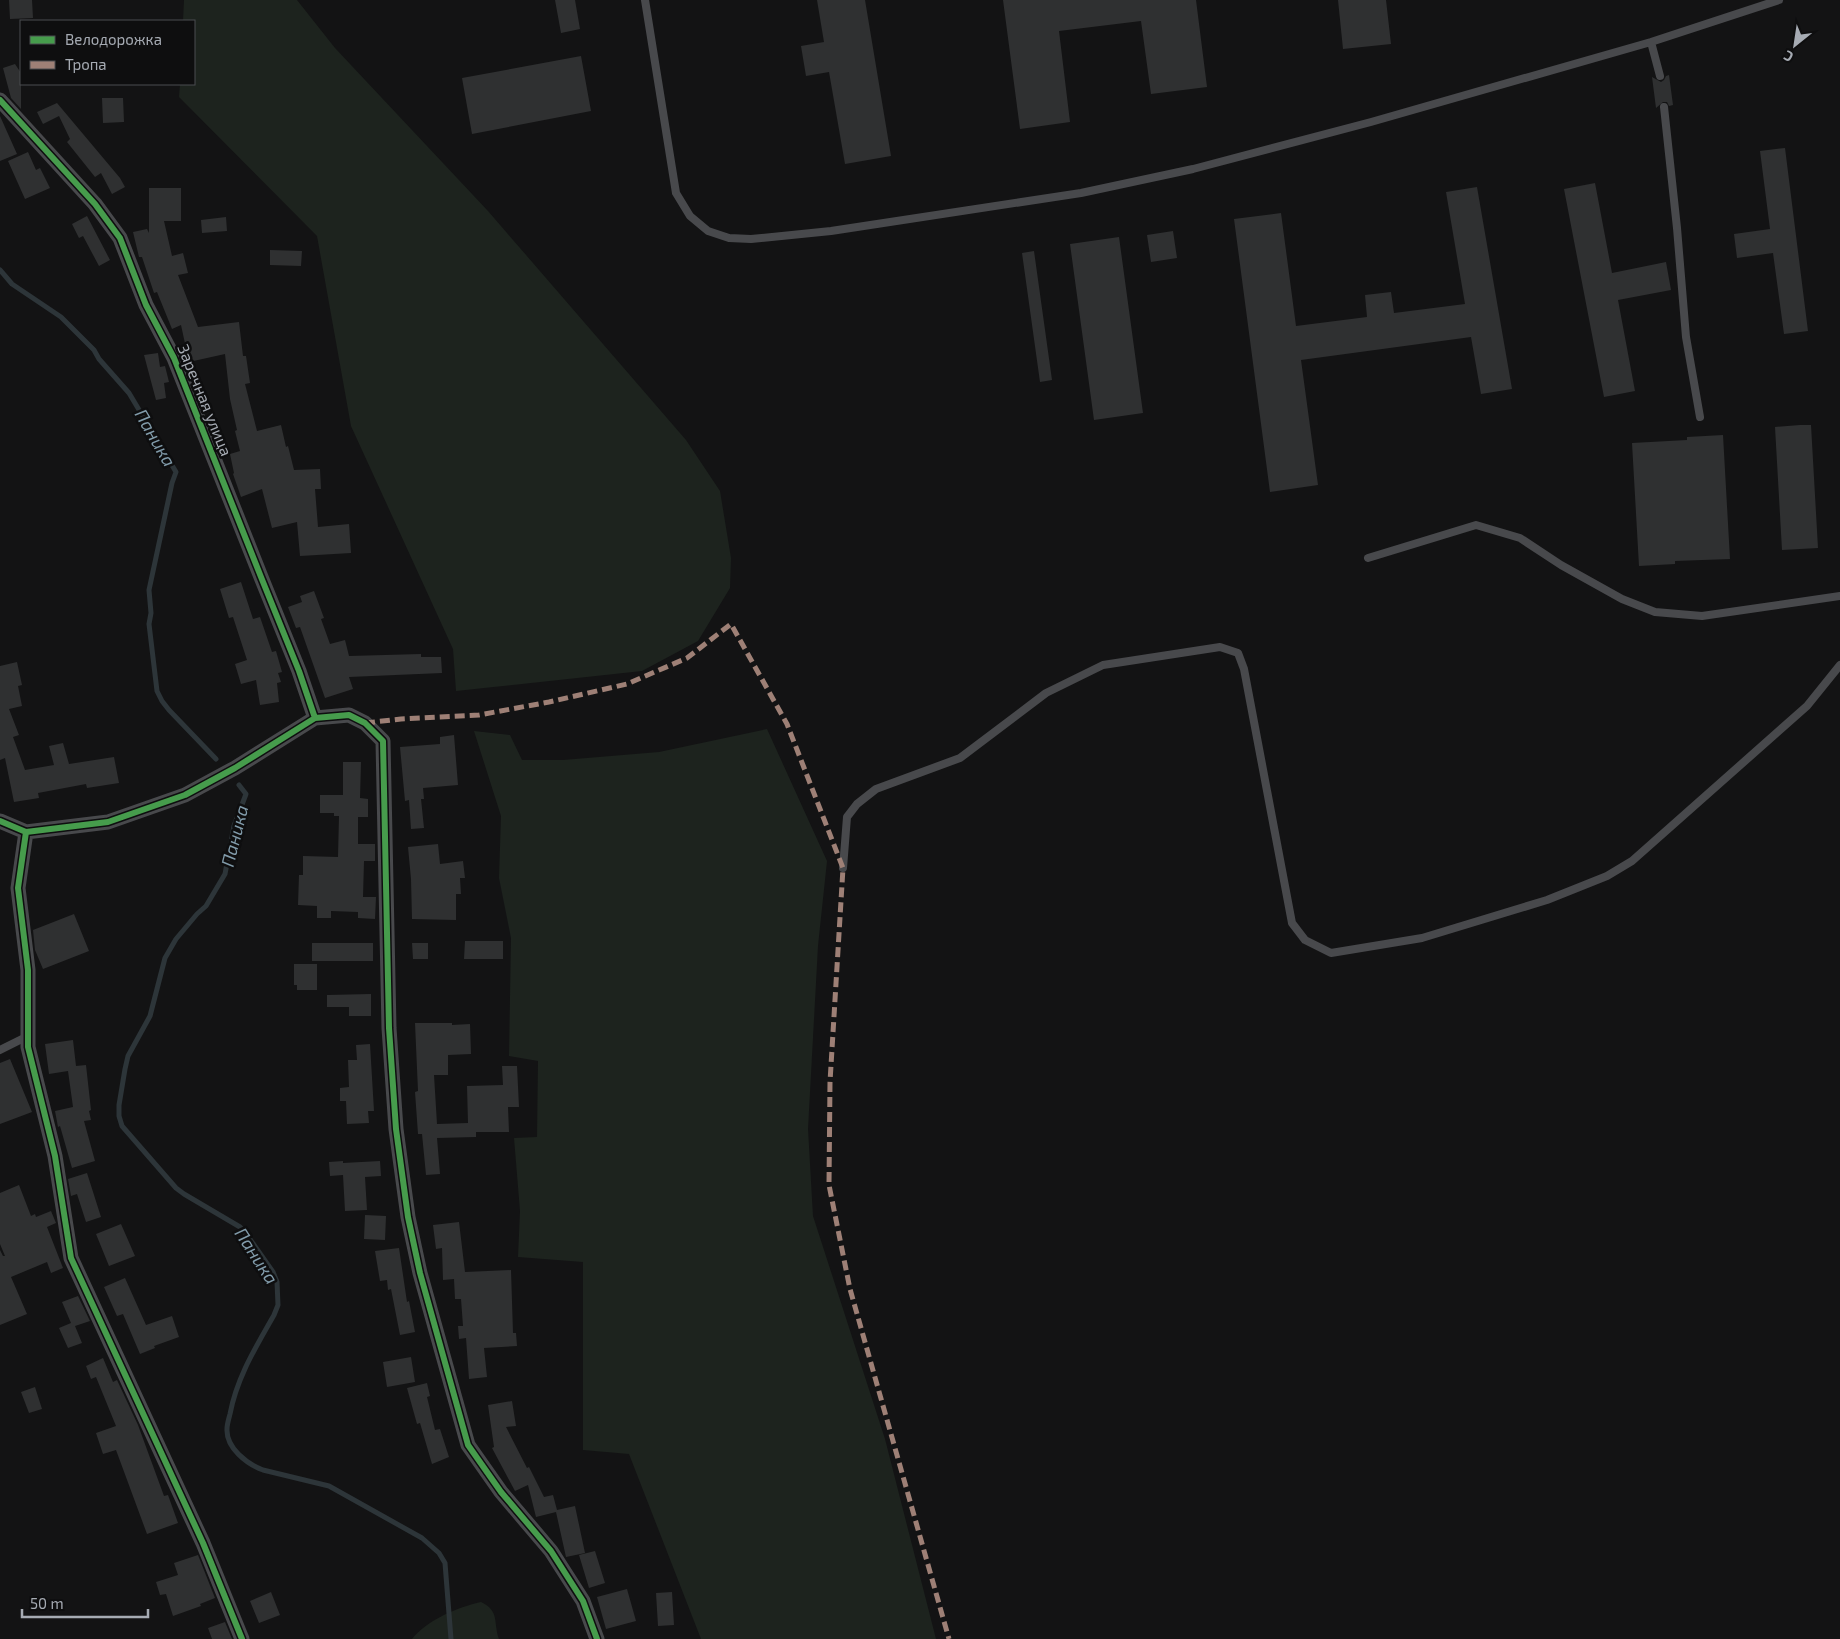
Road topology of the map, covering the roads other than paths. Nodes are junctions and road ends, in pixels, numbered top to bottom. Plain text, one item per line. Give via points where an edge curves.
1 (645, 0) edge
2 (1779, 0) edge
3 (1651, 42) junction
4 (1660, 76) dead end
5 (0, 100) edge
6 (1664, 106) dead end
7 (1700, 417) dead end
8 (1368, 558) dead end
9 (1840, 596) edge
10 (1840, 666) edge
11 (315, 718) junction
12 (0, 821) edge
13 (26, 832) junction
14 (842, 868) dead end
15 (28, 1036) junction
16 (0, 1050) edge
17 (242, 1639) edge
18 (597, 1639) edge

1 - 3 lane via 676,192 690,216 708,231 729,238 751,239 831,231 1063,196 1193,169 1380,120
2 - 3 lane
3 - 4 lane
5 - 11 street, Заречная улица via 90,198 120,238 146,306 174,358 300,671
6 - 7 lane via 1686,337
8 - 9 lane via 1476,525 1520,538 1622,599 1655,612 1702,616
10 - 14 lane via 1807,706 1632,861 1607,876 1547,900 1422,938 1331,952 1305,940 1292,923 1244,669 1238,653 1220,647 1103,665 1046,693 960,758 876,789 847,817
11 - 13 street via 185,795 108,822
11 - 18 street via 349,715 365,723 383,741 390,1028 396,1128 408,1218 420,1272 468,1445 551,1550 583,1601
12 - 13 street
13 - 15 street via 18,888 28,970
15 - 16 lane
15 - 17 street via 55,1156 71,1258 203,1543

